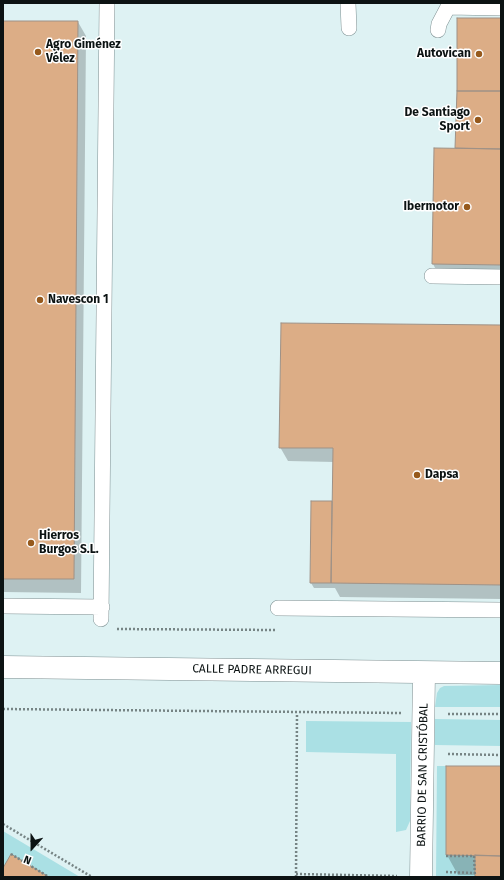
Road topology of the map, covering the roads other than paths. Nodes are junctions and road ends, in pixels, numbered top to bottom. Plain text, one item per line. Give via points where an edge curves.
1 (107, 3) edge
2 (348, 3) edge
3 (480, 5) edge
4 (501, 8) edge
5 (349, 28) dead end
6 (438, 30) dead end
7 (432, 276) dead end
8 (501, 276) edge
9 (3, 606) edge
10 (278, 608) dead end
11 (501, 610) edge
12 (3, 667) edge
13 (424, 673) junction
14 (501, 673) edge
15 (421, 875) edge

1 - 9 lane via 104,618
2 - 5 lane
3 - 4 lane
3 - 6 lane via 448,7
7 - 8 lane
10 - 11 lane via 426,616
12 - 13 street, CALLE PADRE ARREGUI
13 - 14 street, CALLE PADRE ARREGUI
13 - 15 street, BARRIO DE SAN CRISTÓBAL

